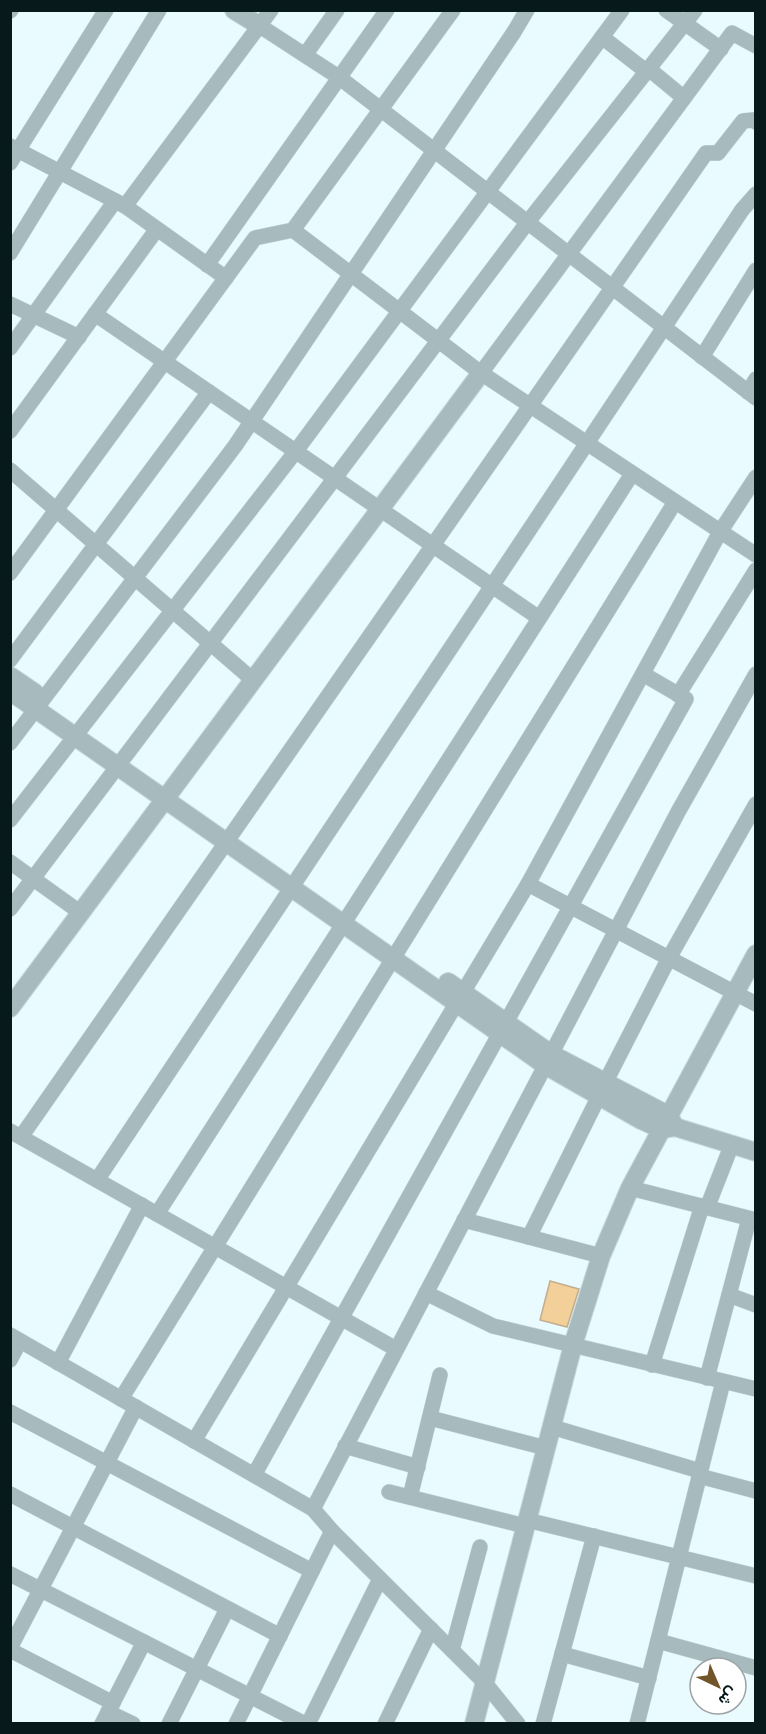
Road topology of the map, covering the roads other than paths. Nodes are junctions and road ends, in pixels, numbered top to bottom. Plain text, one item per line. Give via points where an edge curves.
1 (106, 10) edge
2 (159, 10) edge
3 (234, 10) edge
4 (271, 10) edge
5 (337, 10) edge
6 (387, 10) edge
7 (453, 10) edge
8 (526, 10) edge
9 (622, 10) edge
10 (666, 10) edge
11 (695, 10) edge
12 (685, 24) junction
13 (260, 26) junction
14 (602, 37) junction
15 (756, 46) edge
16 (721, 49) junction
17 (305, 55) junction
18 (648, 70) junction
19 (340, 78) junction
20 (684, 98) junction
21 (380, 110) junction
22 (756, 122) edge
23 (434, 151) junction
24 (13, 153) edge
25 (60, 172) junction
26 (487, 192) junction
27 (756, 194) edge
28 (120, 204) junction
29 (527, 223) junction
30 (157, 229) junction
31 (292, 230) junction
32 (10, 253) edge
33 (568, 255) junction
34 (207, 265) junction
35 (756, 270) edge
36 (351, 274) junction
37 (226, 278) junction
38 (612, 288) junction
39 (10, 304) edge
40 (399, 311) junction
41 (95, 314) junction
42 (34, 315) junction
43 (663, 328) junction
44 (79, 337) junction
45 (438, 341) junction
46 (10, 348) edge
47 (702, 357) junction
48 (165, 362) junction
49 (481, 373) junction
50 (753, 390) edge
51 (209, 392) junction
52 (530, 406) junction
53 (252, 421) junction
54 (10, 431) edge
55 (587, 444) junction
56 (296, 451) junction
57 (10, 470) edge
58 (632, 474) junction
59 (756, 477) edge
60 (335, 478) junction
61 (675, 502) junction
62 (380, 509) junction
63 (57, 510) junction
64 (720, 532) junction
65 (96, 544) junction
66 (433, 545) junction
67 (756, 555) edge
68 (756, 570) edge
69 (10, 573) edge
70 (135, 578) junction
71 (492, 586) junction
72 (172, 610) junction
73 (539, 618) junction
74 (210, 644) junction
75 (10, 660) edge
76 (643, 674) junction
77 (756, 674) edge
78 (10, 676) edge
79 (253, 681) junction
80 (10, 691) edge
81 (678, 695) junction
82 (40, 704) junction
83 (79, 732) junction
84 (10, 743) edge
85 (122, 761) junction
86 (169, 794) junction
87 (756, 804) edge
88 (10, 820) edge
89 (230, 837) junction
90 (10, 862) edge
91 (34, 878) junction
92 (295, 883) junction
93 (528, 884) junction
94 (570, 906) junction
95 (10, 909) edge
96 (81, 913) junction
97 (347, 919) junction
98 (616, 930) junction
99 (396, 953) junction
100 (756, 954) edge
101 (669, 958) junction
102 (735, 994) junction
103 (460, 998) junction
104 (756, 1004) edge
105 (10, 1008) edge
106 (503, 1028) junction
107 (548, 1060) junction
108 (602, 1090) junction
109 (668, 1124) junction
110 (16, 1134) edge
111 (732, 1144) junction
112 (756, 1152) edge
113 (97, 1180) junction
114 (630, 1188) junction
115 (142, 1205) junction
116 (704, 1207) junction
117 (158, 1214) junction
118 (464, 1220) junction
119 (752, 1220) edge
120 (529, 1237) junction
121 (215, 1246) junction
122 (602, 1256) junction
123 (286, 1287) junction
124 (426, 1293) junction
125 (729, 1295) junction
126 (756, 1305) edge
127 (342, 1318) junction
128 (15, 1338) edge
129 (573, 1345) junction
130 (396, 1349) junction
131 (10, 1360) edge
132 (58, 1363) junction
133 (652, 1365) junction
134 (440, 1375) dead end
135 (706, 1378) junction
136 (723, 1382) junction
137 (756, 1389) edge
138 (121, 1399) junction
139 (136, 1407) junction
140 (10, 1412) edge
141 (430, 1418) junction
142 (552, 1427) junction
143 (194, 1441) junction
144 (345, 1446) junction
145 (546, 1448) junction
146 (107, 1463) junction
147 (418, 1467) junction
148 (700, 1474) junction
149 (254, 1475) junction
150 (756, 1491) edge
151 (389, 1492) dead end
152 (10, 1494) edge
153 (410, 1497) junction
154 (313, 1509) junction
155 (526, 1523) junction
156 (73, 1527) junction
157 (332, 1531) junction
158 (594, 1536) junction
159 (480, 1546) dead end
160 (679, 1557) junction
161 (312, 1571) junction
162 (10, 1574) edge
163 (756, 1576) edge
164 (380, 1579) junction
165 (41, 1590) junction
166 (227, 1609) junction
167 (431, 1629) junction
168 (280, 1636) junction
169 (658, 1641) junction
170 (144, 1642) junction
171 (10, 1649) edge
172 (452, 1650) junction
173 (562, 1654) junction
174 (756, 1668) edge
175 (197, 1669) junction
176 (649, 1677) junction
177 (485, 1683) junction
178 (250, 1696) junction
179 (108, 1713) edge
180 (640, 1723) edge
181 (133, 1724) edge
182 (169, 1724) edge
183 (236, 1724) edge
184 (306, 1724) edge
185 (385, 1724) edge
186 (474, 1724) edge
187 (518, 1724) edge
188 (543, 1724) edge

1 - 24 street
2 - 25 street
3 - 13 street
4 - 13 street
5 - 17 street
6 - 19 street
7 - 21 street
8 - 23 street
9 - 14 street
10 - 12 street
11 - 12 street
12 - 16 street
12 - 18 street
13 - 17 street
13 - 28 street
14 - 18 street
14 - 26 street
15 - 16 street via 732,33
16 - 20 street
17 - 19 street
18 - 20 street
18 - 29 street
19 - 21 street
19 - 34 street
20 - 33 street
21 - 23 street
21 - 31 street
22 - 38 street via 743,121 718,153 706,153
23 - 26 street
23 - 36 street
24 - 25 street
25 - 28 street
25 - 32 street
26 - 29 street
26 - 40 street
27 - 43 street
28 - 30 street
28 - 42 street
29 - 33 street
29 - 45 street
30 - 34 street
30 - 41 street
31 - 36 street
31 - 37 street via 255,238
33 - 38 street
33 - 49 street
34 - 37 street
35 - 47 street
36 - 40 street
36 - 53 street
37 - 48 street
38 - 43 street
38 - 52 street
39 - 42 street
40 - 45 street
40 - 56 street
41 - 44 street
41 - 48 street
42 - 44 street
42 - 46 street
43 - 47 street
43 - 55 street
44 - 54 street
45 - 49 street
45 - 60 street
47 - 50 street
48 - 51 street
48 - 63 street
49 - 52 street
49 - 62 street
51 - 53 street
51 - 65 street
52 - 55 street
52 - 66 street
53 - 56 street
53 - 70 street
55 - 58 street
55 - 71 street
56 - 60 street
56 - 72 street
57 - 63 street
58 - 61 street
58 - 73 street
59 - 64 street
60 - 62 street
60 - 74 street
61 - 64 street
61 - 99 street
62 - 66 street
62 - 79 street
63 - 65 street
63 - 69 street
64 - 67 street
64 - 76 street
65 - 70 street
65 - 75 street
66 - 71 street
66 - 89 street
68 - 81 street
70 - 72 street
70 - 82 street
71 - 73 street
71 - 92 street
72 - 74 street
72 - 83 street
73 - 97 street
74 - 79 street
74 - 85 street
76 - 81 street
76 - 93 street
77 - 98 street
78 - 82 street
79 - 86 street
80 - 82 street
81 - 94 street via 686,699
82 - 83 street
82 - 84 street
83 - 85 street
83 - 88 street
85 - 86 street
85 - 91 street
86 - 89 street
86 - 96 street
87 - 101 street
89 - 92 street
89 - 110 street
90 - 91 street
91 - 95 street
91 - 96 street
92 - 97 street
92 - 113 street
93 - 94 street
93 - 103 street
94 - 98 street
94 - 106 street
96 - 105 street
97 - 99 street
97 - 117 street
98 - 101 street
98 - 107 street
99 - 103 street
99 - 121 street
100 - 102 street
101 - 102 street
101 - 108 street
102 - 104 street
102 - 109 street
103 - 106 street
103 - 123 street
106 - 107 street
106 - 127 street
107 - 108 street
107 - 118 street
108 - 109 street
108 - 120 street
109 - 111 street
109 - 114 street
110 - 113 street
111 - 112 street
111 - 116 street
113 - 115 street
114 - 116 street
114 - 122 street
115 - 117 street
115 - 132 street
116 - 119 street
116 - 133 street
117 - 121 street
118 - 120 street
118 - 124 street
119 - 125 street
120 - 122 street
121 - 123 street
121 - 138 street
122 - 129 street
123 - 127 street
123 - 143 street
124 - 129 street via 493,1326
124 - 130 street
125 - 126 street
125 - 135 street
127 - 130 street
127 - 149 street
128 - 131 street
128 - 132 street
129 - 133 street
129 - 142 street
130 - 144 street
132 - 138 street
133 - 135 street
134 - 141 street
135 - 136 street
136 - 137 street
136 - 148 street
138 - 139 street
139 - 143 street
139 - 146 street
140 - 146 street
141 - 145 street
141 - 147 street
142 - 145 street
142 - 148 street
143 - 149 street
144 - 147 street
144 - 154 street
145 - 155 street
146 - 156 street
146 - 161 street
147 - 153 street
148 - 150 street
148 - 160 street
149 - 154 street
151 - 153 street
152 - 156 street
153 - 155 street
154 - 157 street
155 - 158 street
155 - 177 street
156 - 165 street
156 - 166 street
157 - 161 street
157 - 164 street
158 - 160 street
158 - 173 street
159 - 172 street
160 - 163 street
160 - 169 street
161 - 168 street
162 - 165 street
164 - 167 street
164 - 184 street
165 - 170 street
165 - 171 street
166 - 168 street
166 - 175 street
167 - 172 street
167 - 185 street
168 - 178 street
169 - 174 street
169 - 176 street
170 - 175 street
170 - 179 street
171 - 179 street
172 - 177 street
173 - 176 street
173 - 188 street
175 - 178 street
175 - 182 street
176 - 180 street
177 - 186 street
177 - 187 street
178 - 183 street
178 - 184 street
179 - 181 street

